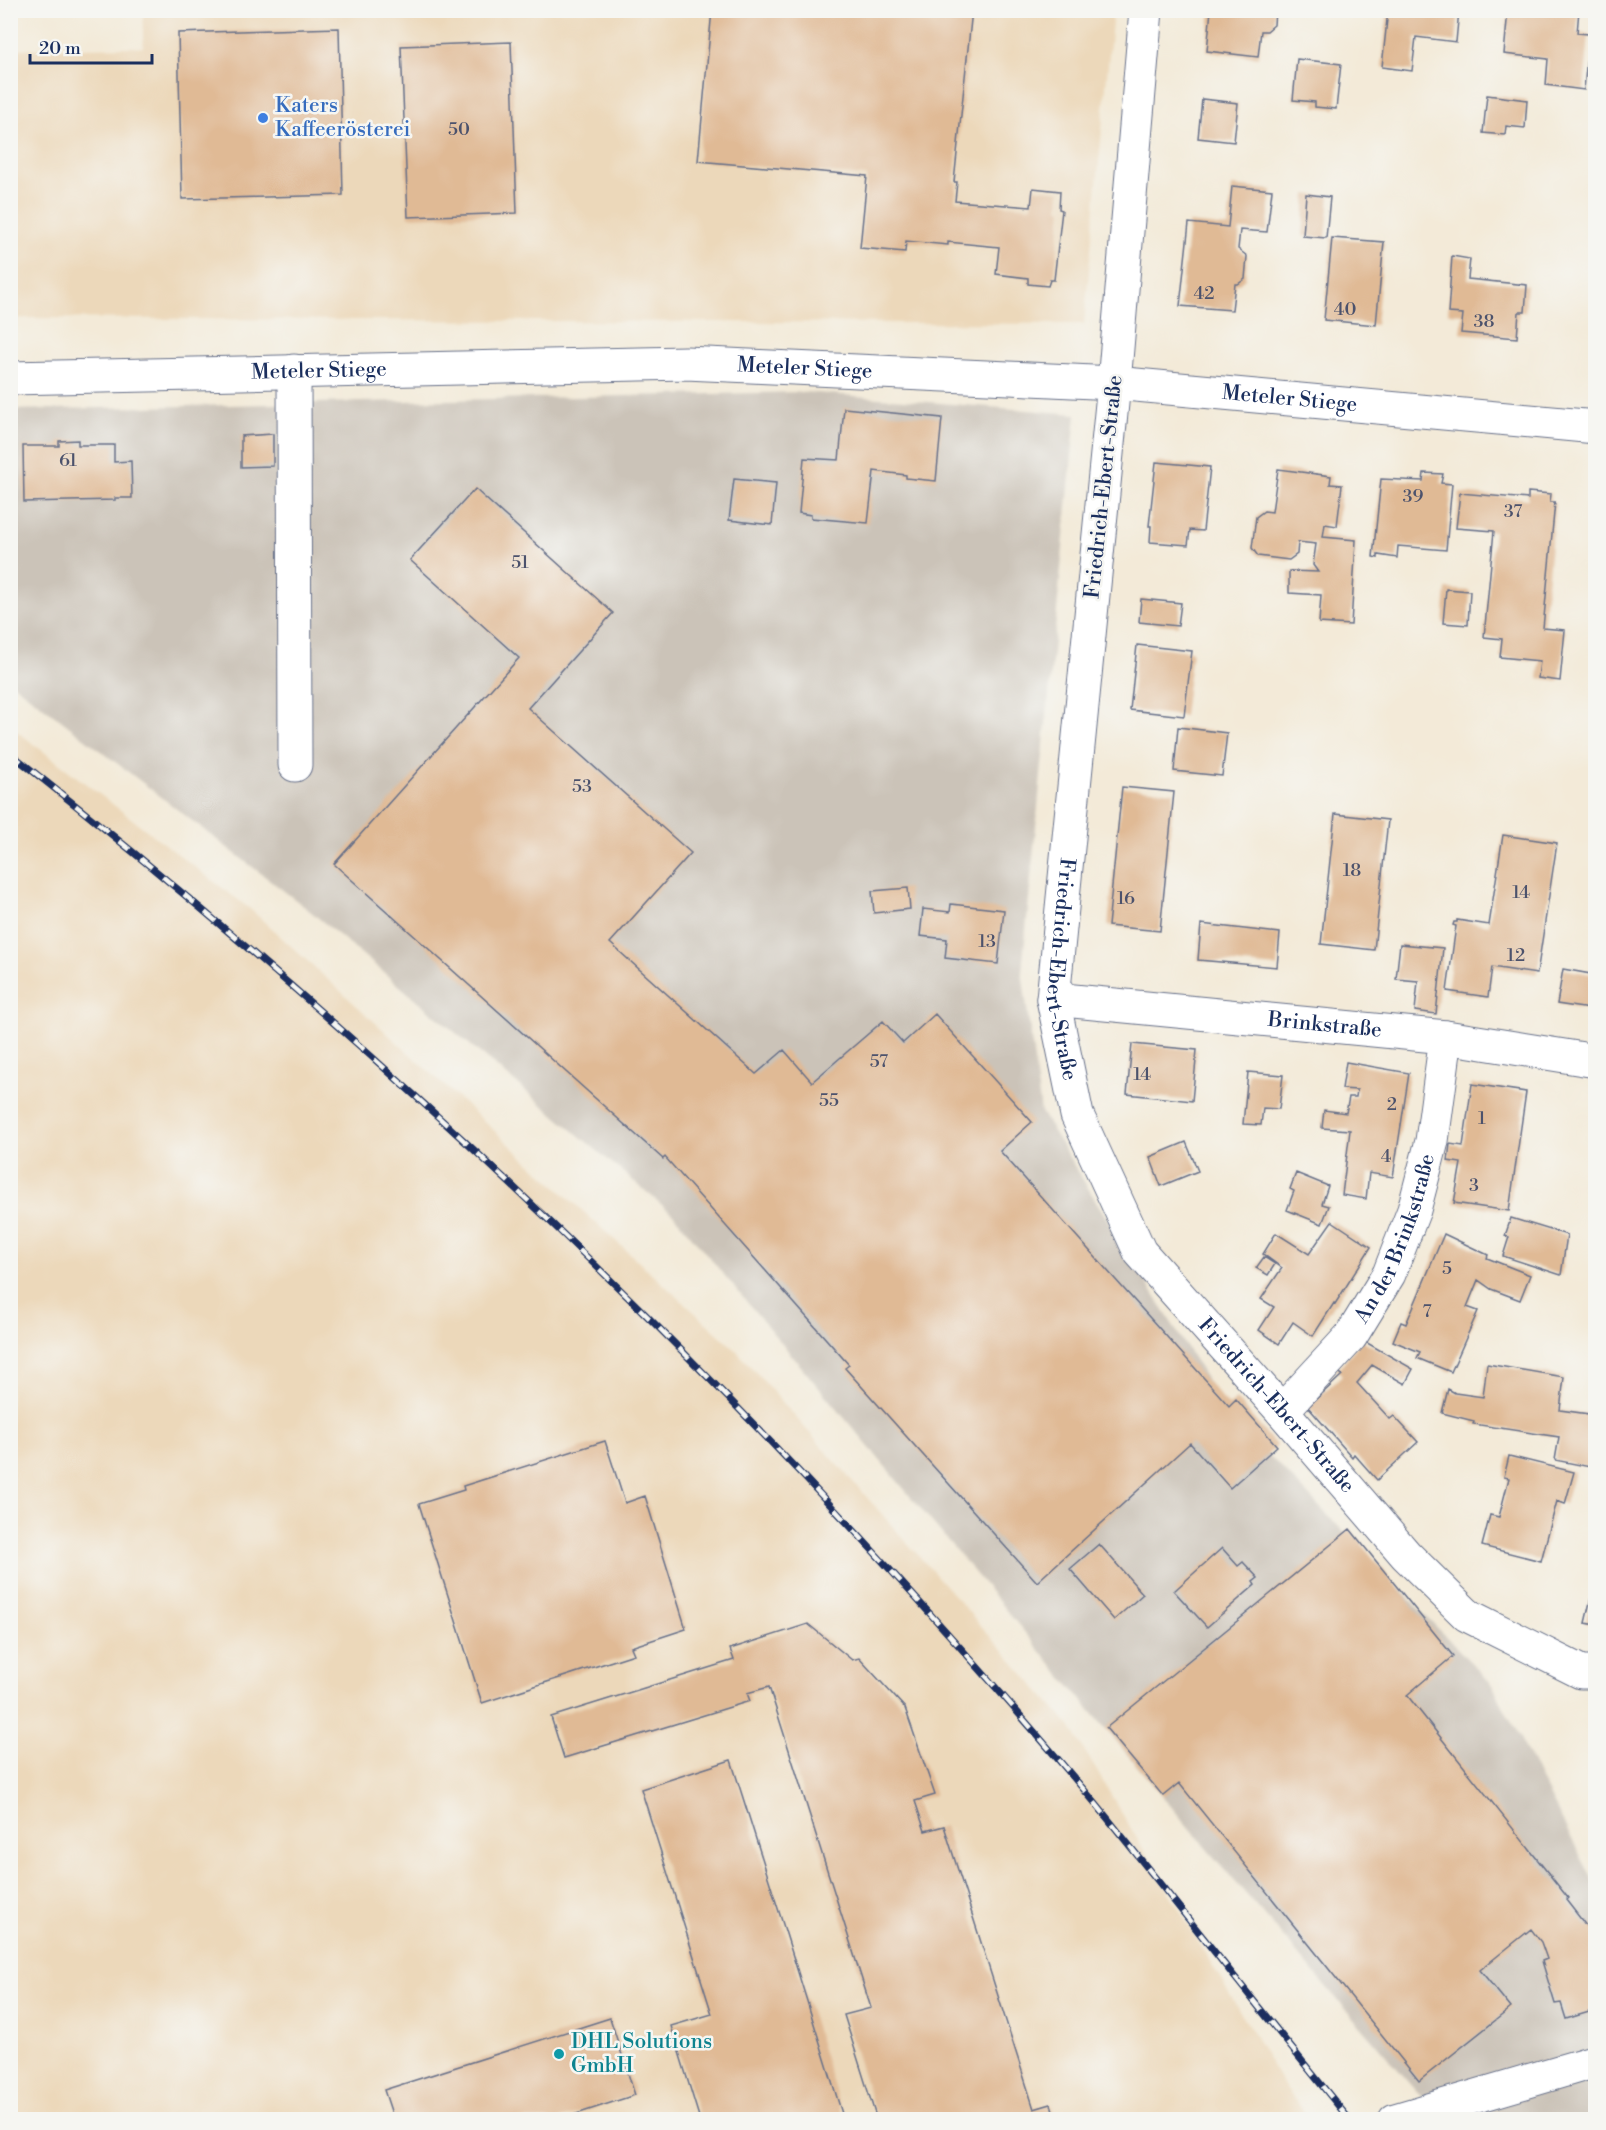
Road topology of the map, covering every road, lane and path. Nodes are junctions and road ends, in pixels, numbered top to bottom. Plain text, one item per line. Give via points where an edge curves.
1 (1146, 10) edge
2 (294, 371) junction
3 (10, 378) edge
4 (1114, 383) junction
5 (1596, 427) edge
6 (295, 765) dead end
7 (1053, 999) junction
8 (1446, 1037) junction
9 (1596, 1061) edge
10 (1282, 1411) junction
11 (1596, 1672) edge
12 (1596, 2061) edge
13 (1395, 2120) edge

1 - 4 street, Friedrich-Ebert-Straße
2 - 3 street, Meteler Stiege
2 - 4 street, Meteler Stiege via 686,363
2 - 6 street
4 - 5 street, Meteler Stiege
4 - 7 street, Friedrich-Ebert-Straße
7 - 8 street, Brinkstraße
7 - 10 street, Friedrich-Ebert-Straße via 1077,1115 1140,1252
8 - 9 street, Brinkstraße
8 - 10 street, An der Brinkstraße via 1432,1141 1414,1210 1389,1274 1351,1336
10 - 11 street, Friedrich-Ebert-Straße via 1406,1556 1467,1616 1581,1672
12 - 13 street

